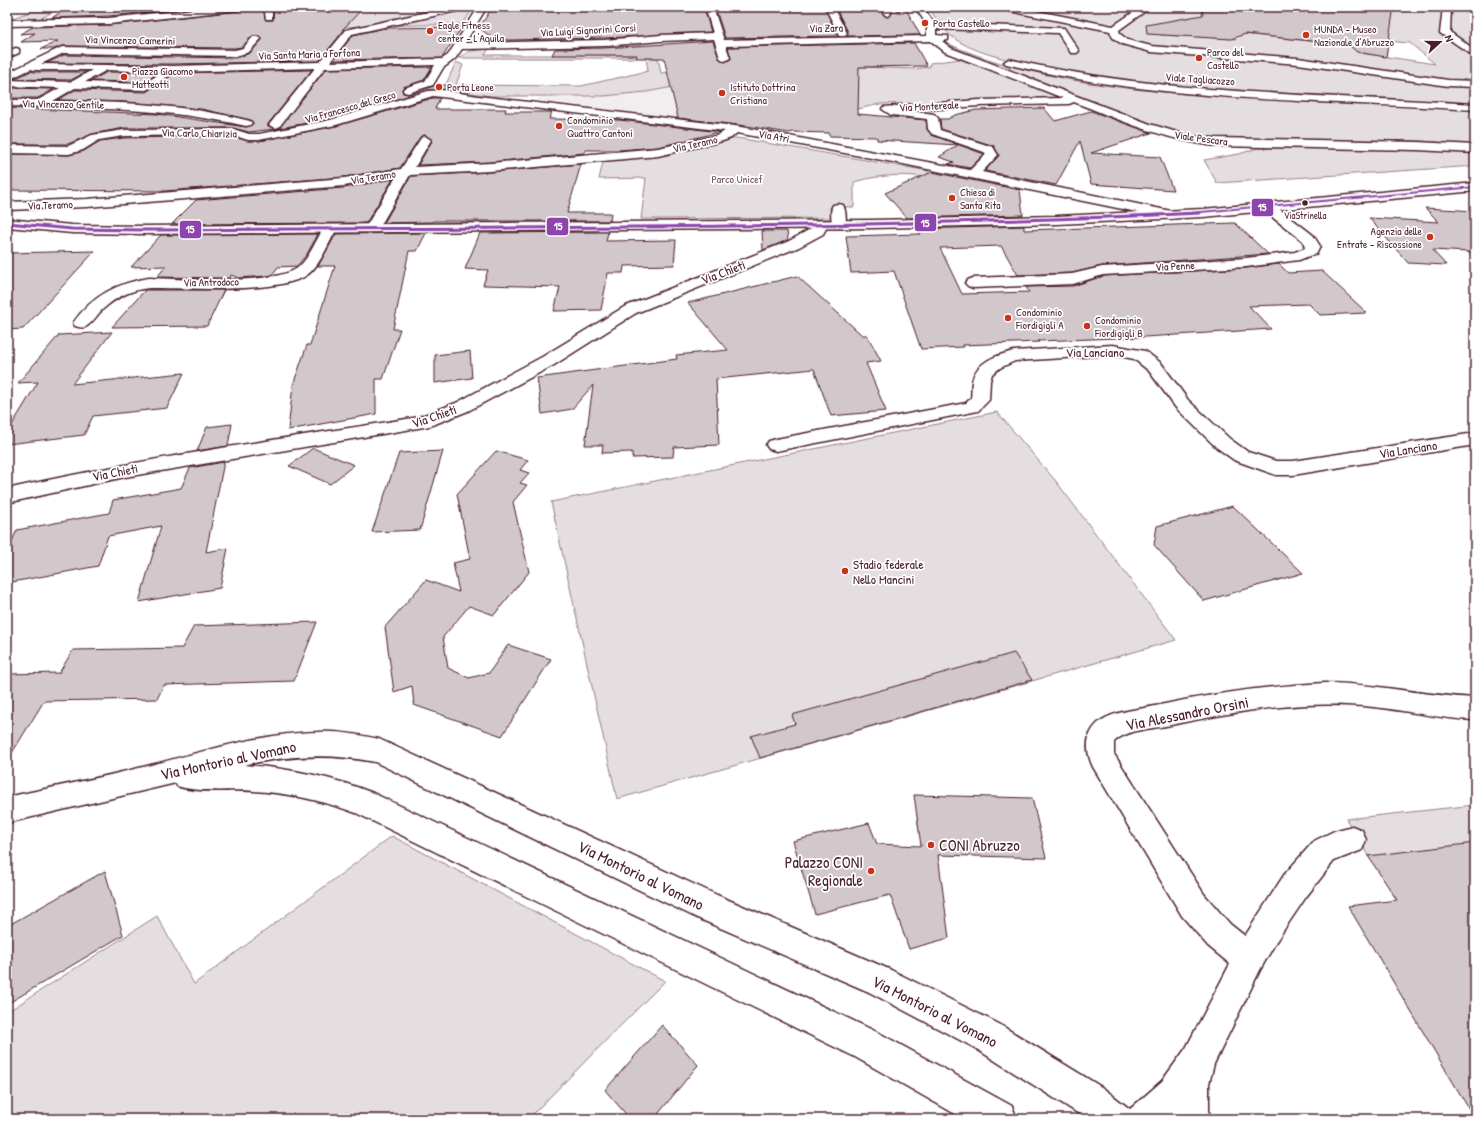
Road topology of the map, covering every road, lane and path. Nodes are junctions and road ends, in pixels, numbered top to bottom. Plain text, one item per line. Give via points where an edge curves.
1 (238, 7) edge
2 (268, 7) edge
3 (461, 7) edge
4 (476, 7) edge
5 (709, 7) edge
6 (829, 7) edge
7 (1004, 7) edge
8 (1147, 7) edge
9 (1446, 7) edge
10 (218, 8) edge
11 (918, 8) edge
12 (896, 9) dead end
13 (886, 13) dead end
14 (93, 14) dead end
15 (157, 17) junction
16 (269, 18) dead end
17 (7, 23) edge
18 (73, 25) junction
19 (458, 25) dead end
20 (472, 25) junction
21 (373, 26) junction
22 (419, 26) dead end
23 (998, 28) junction
24 (142, 29) dead end
25 (1061, 30) junction
26 (1114, 30) junction
27 (932, 31) junction
28 (842, 33) dead end
29 (1032, 38) dead end
30 (256, 39) dead end
31 (719, 39) junction
32 (459, 46) junction
33 (1060, 47) dead end
34 (198, 54) junction
35 (1475, 54) edge
36 (725, 58) dead end
37 (1276, 59) junction
38 (446, 62) junction
39 (321, 65) junction
40 (7, 66) edge
41 (29, 66) junction
42 (105, 67) junction
43 (173, 69) junction
44 (1279, 69) dead end
45 (7, 77) edge
46 (7, 83) edge
47 (1475, 84) edge
48 (72, 85) junction
49 (146, 87) junction
50 (438, 89) junction
51 (1077, 100) junction
52 (7, 103) edge
53 (38, 104) junction
54 (118, 105) junction
55 (1475, 107) edge
56 (275, 125) junction
57 (735, 129) junction
58 (425, 140) dead end
59 (7, 149) edge
60 (1475, 149) edge
61 (405, 172) junction
62 (973, 174) junction
63 (1475, 188) edge
64 (7, 206) edge
65 (1268, 207) junction
66 (838, 208) dead end
67 (1121, 211) junction
68 (1171, 215) junction
69 (7, 223) edge
70 (821, 225) junction
71 (839, 225) junction
72 (330, 228) junction
73 (372, 228) junction
74 (973, 283) dead end
75 (81, 322) dead end
76 (1475, 439) edge
77 (776, 445) dead end
78 (7, 496) edge
79 (1475, 710) edge
80 (138, 781) junction
81 (7, 810) edge
82 (1352, 840) dead end
83 (1249, 959) junction
84 (1198, 1060) junction
85 (999, 1119) edge
86 (1116, 1119) edge
87 (1143, 1119) edge
88 (1191, 1119) edge

1 - 10 street
2 - 16 street
3 - 21 street
4 - 20 street via 481,10
5 - 31 street
6 - 28 street
7 - 26 street
8 - 26 street
9 - 35 street via 1445,33
10 - 15 street
11 - 27 street
12 - 13 street via 887,9
14 - 18 street
15 - 18 street
15 - 24 street
17 - 18 street
19 - 20 street
20 - 32 street
21 - 22 street
21 - 39 street via 348,33
23 - 25 street
23 - 27 street, Via Zara
23 - 29 street
25 - 26 street
25 - 33 street via 1074,51
26 - 37 street via 1116,37 1124,41 1151,48
27 - 31 street, Via Zara
27 - 51 street, Viale Pescara via 940,46 955,54
27 - 55 street, Viale Tagliacozzo via 974,51 1017,64 1116,83 1230,93
30 - 34 street, Via Vincenzo Camerini via 242,52
31 - 32 street, Via Luigi Signorini Corsi via 661,38 604,43
31 - 36 street
32 - 38 street via 452,58
34 - 41 street, Via Vincenzo Camerini via 62,50
34 - 43 street
37 - 44 street
37 - 47 street via 1448,83
38 - 39 street, Via Santa Maria a Forfona
38 - 50 street via 449,67
38 - 56 street, Via Francesco del Greco via 439,66 430,82 425,85 312,118
39 - 43 street, Via Santa Maria a Forfona
39 - 56 street
40 - 41 street
41 - 42 street
41 - 45 street
42 - 43 street
42 - 48 street
43 - 49 street
46 - 48 street
48 - 49 street
48 - 53 street
49 - 54 street
50 - 57 street, Via Atri via 478,99
50 - 59 street, Via Carlo Chiarizia via 340,122 266,136 248,137 233,132 132,132 96,137 69,150
51 - 60 street, Viale Pescara via 1165,133 1202,141
51 - 62 street, Via Montereale via 938,105 886,110 930,116 936,132 989,150 992,155
52 - 53 street, Via Vincenzo Gentile
53 - 54 street, Via Vincenzo Gentile
54 - 56 street, Via Francesco del Greco via 174,109 253,125
57 - 61 street, Via Teramo via 719,139 658,152
57 - 62 street, Via Atri
58 - 61 street
61 - 64 street, Via Teramo via 344,182 92,202
61 - 73 street
62 - 67 street, Via Atri via 1107,203
63 - 65 street
65 - 68 street
65 - 74 street, Via Penne via 1308,238 1313,244 1312,250 1291,257 1102,271 1063,280
66 - 71 street
67 - 68 street, Via Atri
67 - 68 street via 1140,217
67 - 71 street
69 - 72 street via 101,230
70 - 71 street
70 - 73 street
70 - 78 street, Via Chieti via 818,231 794,244 630,310 548,361 462,407 423,422 133,469
72 - 73 street
72 - 75 street, Via Antrodoco via 306,267 292,277 265,282 133,285 108,295
76 - 77 street, Via Lanciano via 1293,468 1269,467 1241,456 1223,443 1182,404 1149,361 1133,352 1112,350 1010,357 996,362 986,371 981,380 980,400 975,405
79 - 83 street, Via Alessandro Orsini via 1445,708 1359,694 1270,698 1193,709 1121,725 1107,731 1101,740 1102,758 1176,880 1210,926
80 - 81 street, Via Montorio al Vomano
80 - 85 street, Via Montorio al Vomano via 216,776 278,780 326,789 363,802 867,1045
80 - 86 street, Via Montorio al Vomano via 237,755 291,745 336,743 379,751 706,906 932,1007 987,1036
82 - 83 street via 1334,845 1315,860 1280,908
83 - 84 street
84 - 87 street via 1174,1093
84 - 88 street via 1192,1084

